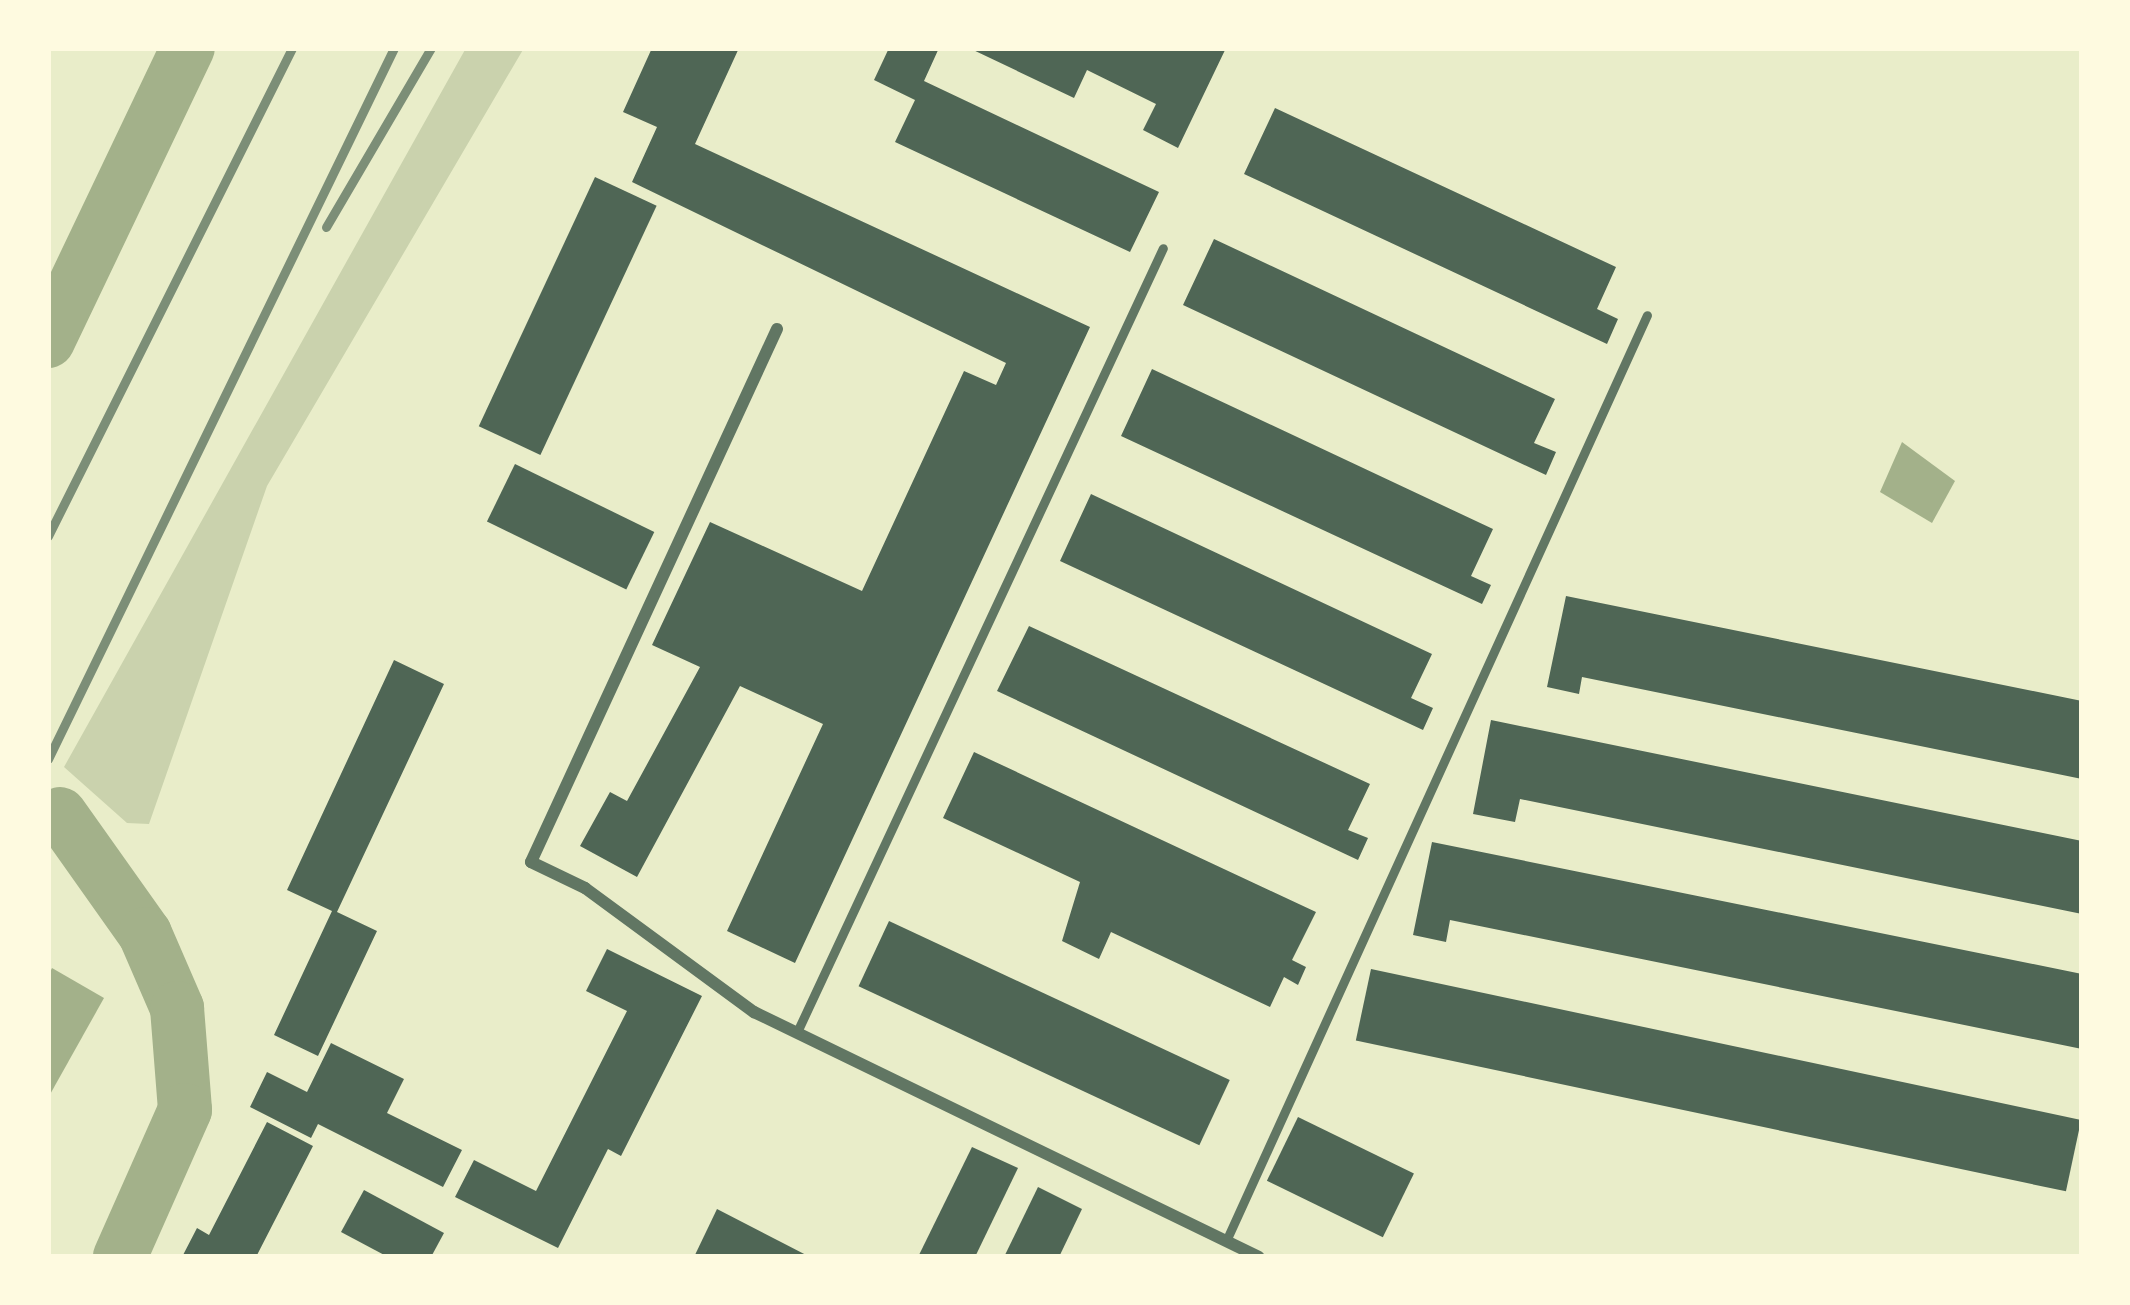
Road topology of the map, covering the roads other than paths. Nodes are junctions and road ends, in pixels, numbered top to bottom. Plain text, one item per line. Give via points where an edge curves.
1 (1163, 248) dead end
2 (1647, 315) dead end
3 (777, 329) dead end
4 (796, 1032) junction
5 (1226, 1241) junction
6 (1259, 1257) edge

1 - 4 lane
2 - 5 lane via 1276,1110
3 - 4 street via 531,862
4 - 5 street
5 - 6 street

